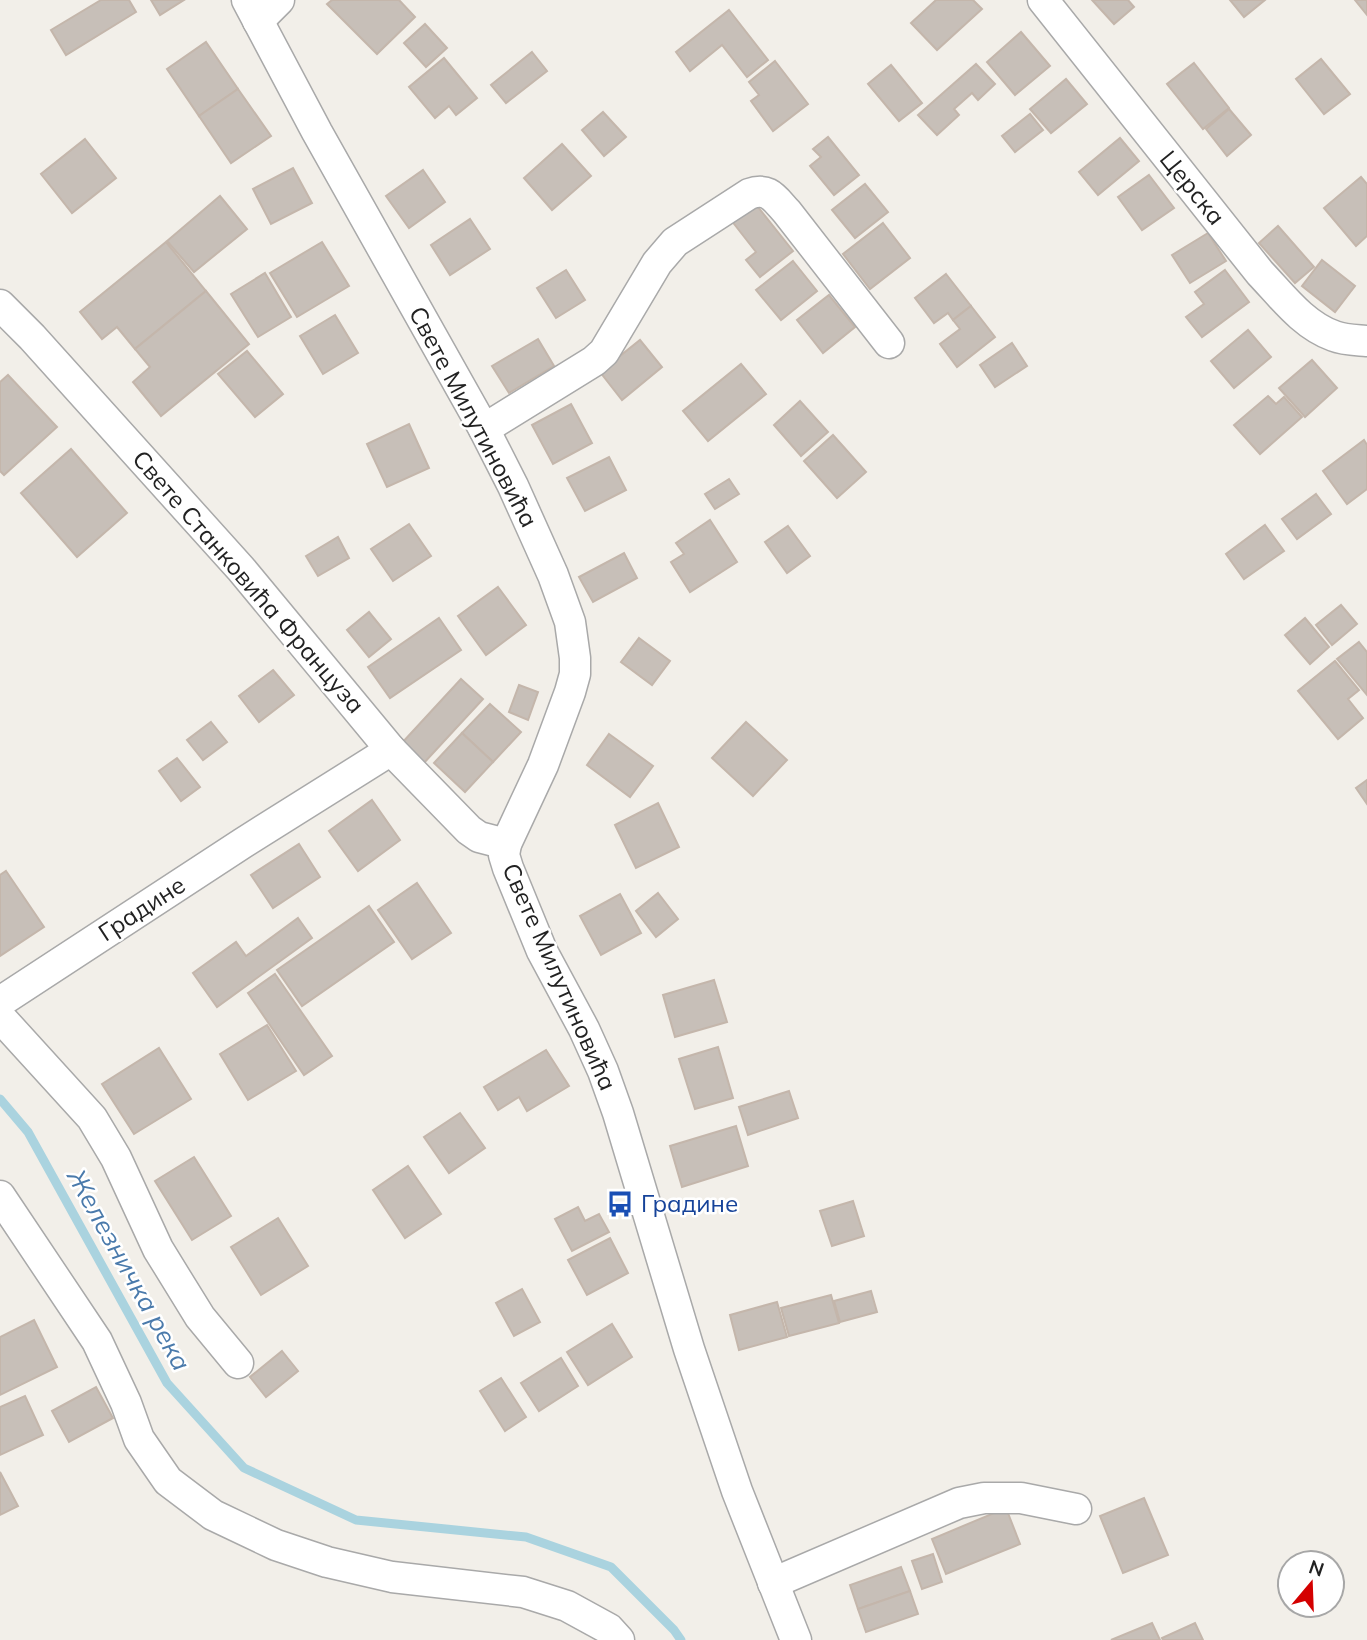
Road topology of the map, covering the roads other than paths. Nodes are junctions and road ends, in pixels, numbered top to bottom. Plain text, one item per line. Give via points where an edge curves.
1 (279, 0) edge
2 (1043, 0) edge
3 (252, 10) edge
4 (0, 305) edge
5 (1367, 341) edge
6 (889, 343) dead end
7 (484, 429) junction
8 (391, 750) junction
9 (506, 844) junction
10 (0, 1002) edge
11 (0, 1017) edge
12 (0, 1196) edge
13 (238, 1363) dead end
14 (1076, 1509) dead end
15 (773, 1583) junction
16 (619, 1640) edge
17 (796, 1640) edge

1 - 3 street
2 - 5 street, Церска via 1260,272 1299,314 1335,337
3 - 7 street, Свете Милутиновића
4 - 8 street, Свете Станковића Француза via 241,569
6 - 7 street via 786,212 760,190 665,252 610,343 594,361
7 - 9 street, Свете Милутиновића via 553,575 570,622 575,658 570,692
8 - 9 street, Свете Станковића Француза via 469,831
8 - 10 street, Градине
9 - 15 street, Свете Милутиновића via 508,868 542,951 603,1071 689,1349
11 - 13 street via 92,1118 158,1249 200,1317
12 - 16 street via 97,1341 139,1439 168,1481 213,1515 276,1545 327,1562 392,1577 523,1592 567,1606 609,1629
14 - 15 street via 1021,1498 959,1503
15 - 17 street, Свете Милутиновића

